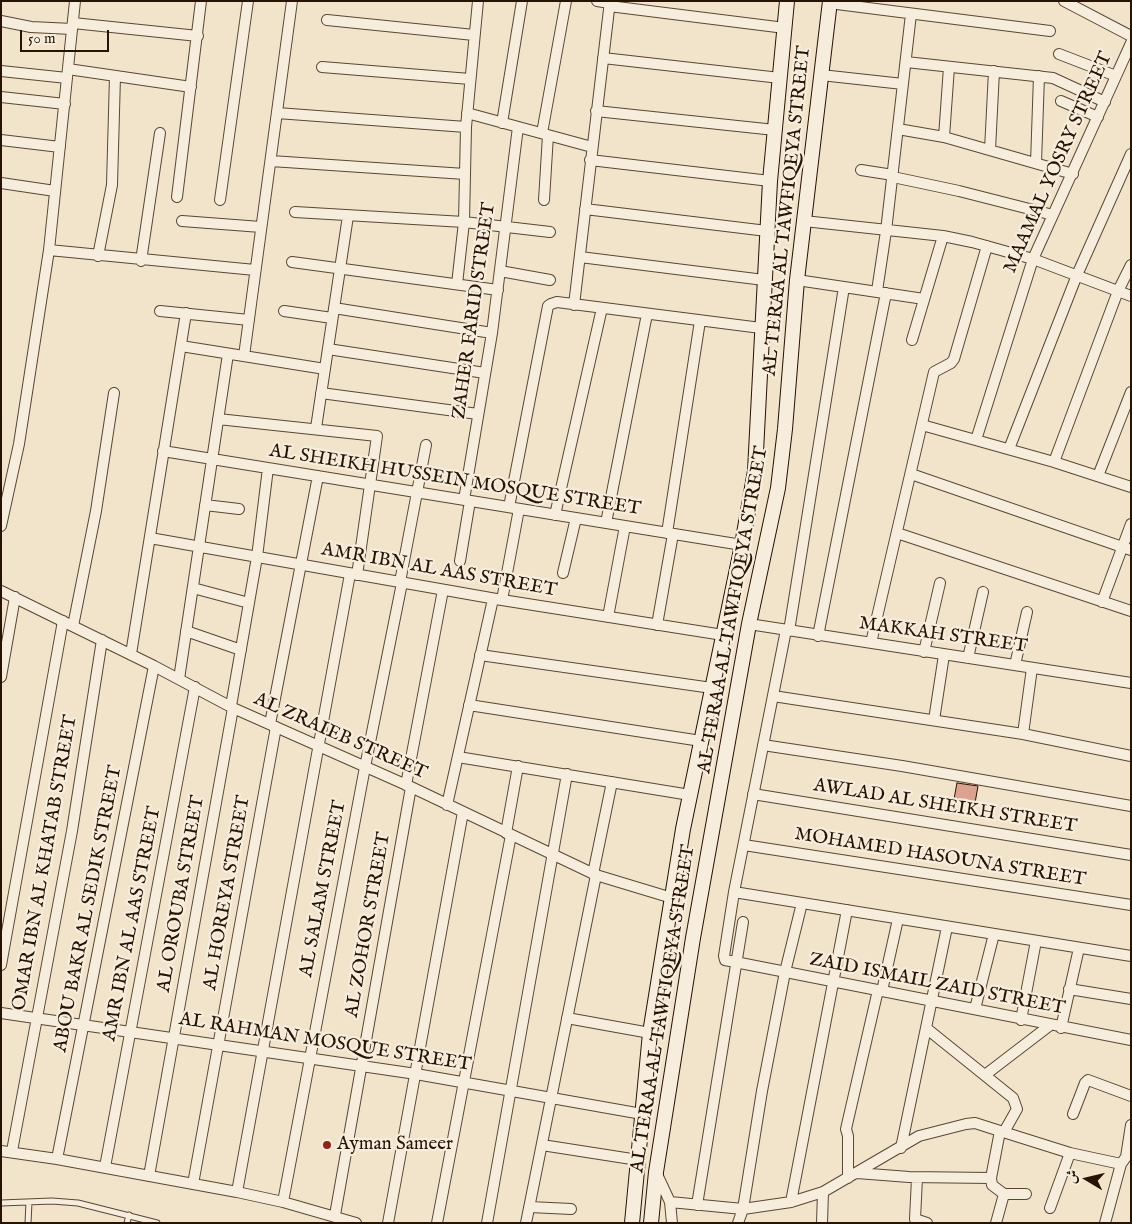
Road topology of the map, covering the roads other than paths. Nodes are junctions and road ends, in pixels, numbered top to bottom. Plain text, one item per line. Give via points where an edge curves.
1 (75, 1) edge
2 (201, 1) edge
3 (248, 1) edge
4 (292, 1) edge
5 (478, 1) edge
6 (522, 1) edge
7 (566, 1) edge
8 (597, 1) edge
9 (787, 1) edge
10 (1064, 1) edge
11 (830, 2) edge
12 (610, 3) edge
13 (911, 14) junction
14 (327, 20) dead end
15 (1, 21) edge
16 (73, 26) junction
17 (785, 28) junction
18 (1050, 31) dead end
19 (474, 35) junction
20 (198, 36) junction
21 (1131, 36) edge
22 (1131, 43) edge
23 (1059, 54) dead end
24 (603, 58) junction
25 (906, 62) junction
26 (322, 67) dead end
27 (950, 67) junction
28 (1, 71) edge
29 (994, 72) junction
30 (68, 74) junction
31 (821, 75) junction
32 (115, 76) junction
33 (1039, 76) junction
34 (1116, 76) junction
35 (780, 78) junction
36 (470, 79) junction
37 (903, 84) junction
38 (191, 87) junction
39 (1, 97) edge
40 (1061, 101) dead end
41 (1105, 102) junction
42 (65, 104) junction
43 (596, 111) junction
44 (467, 113) junction
45 (277, 114) junction
46 (1098, 117) junction
47 (502, 123) junction
48 (466, 127) junction
49 (518, 127) junction
50 (898, 129) junction
51 (775, 130) junction
52 (160, 133) dead end
53 (545, 134) junction
54 (944, 137) junction
55 (1, 140) edge
56 (60, 147) junction
57 (592, 147) junction
58 (990, 150) junction
59 (1131, 154) edge
60 (590, 160) junction
61 (271, 161) junction
62 (1036, 163) junction
63 (861, 170) dead end
64 (465, 174) junction
65 (1073, 174) junction
66 (893, 176) junction
67 (770, 181) junction
68 (1, 183) edge
69 (55, 191) junction
70 (177, 198) dead end
71 (220, 200) dead end
72 (544, 200) dead end
73 (585, 209) junction
74 (296, 212) dead end
75 (1053, 215) junction
76 (348, 216) junction
77 (182, 221) dead end
78 (804, 221) junction
79 (464, 222) junction
80 (261, 226) junction
81 (506, 226) junction
82 (767, 231) junction
83 (886, 231) junction
84 (550, 232) dead end
85 (943, 236) junction
86 (987, 246) junction
87 (49, 250) junction
88 (98, 256) junction
89 (580, 257) junction
90 (1033, 259) junction
91 (142, 261) junction
92 (292, 262) dead end
93 (1131, 265) edge
94 (255, 270) junction
95 (340, 270) junction
96 (500, 271) junction
97 (1077, 275) junction
98 (550, 280) dead end
99 (764, 280) junction
100 (797, 280) junction
101 (457, 284) junction
102 (844, 287) junction
103 (498, 290) junction
104 (1118, 291) junction
105 (881, 292) junction
106 (1131, 296) edge
107 (924, 298) junction
108 (574, 305) junction
109 (602, 308) junction
110 (160, 311) dead end
111 (284, 311) dead end
112 (186, 313) junction
113 (333, 313) junction
114 (647, 314) junction
115 (249, 320) junction
116 (700, 321) junction
117 (761, 328) junction
118 (492, 333) junction
119 (912, 340) dead end
120 (180, 346) junction
121 (328, 349) junction
122 (228, 354) junction
123 (244, 356) junction
124 (325, 369) junction
125 (485, 373) junction
126 (1131, 392) edge
127 (114, 393) dead end
128 (321, 393) junction
129 (478, 414) junction
130 (218, 419) junction
131 (922, 425) junction
132 (316, 428) junction
133 (976, 440) junction
134 (426, 445) dead end
135 (1009, 449) junction
136 (163, 450) junction
137 (212, 458) junction
138 (1054, 462) junction
139 (268, 468) junction
140 (910, 474) junction
141 (318, 476) junction
142 (1098, 476) junction
143 (371, 485) junction
144 (1131, 487) edge
145 (416, 492) junction
146 (467, 500) junction
147 (205, 505) junction
148 (514, 508) junction
149 (238, 509) dead end
150 (555, 515) junction
151 (576, 518) junction
152 (606, 523) junction
153 (1131, 524) edge
154 (1, 526) edge
155 (625, 526) junction
156 (897, 533) junction
157 (670, 534) junction
158 (150, 538) junction
159 (742, 545) junction
160 (199, 547) junction
161 (1126, 549) edge
162 (257, 557) junction
163 (460, 561) dead end
164 (300, 565) junction
165 (563, 573) dead end
166 (354, 574) junction
167 (401, 582) junction
168 (940, 583) dead end
169 (193, 588) junction
170 (443, 590) junction
171 (1, 591) edge
172 (983, 592) dead end
173 (16, 597) junction
174 (498, 600) junction
175 (1102, 602) junction
176 (249, 604) junction
177 (1131, 611) edge
178 (1027, 612) dead end
179 (608, 617) junction
180 (63, 621) junction
181 (750, 624) junction
182 (657, 625) junction
183 (73, 626) junction
184 (186, 631) junction
185 (788, 631) junction
186 (723, 635) junction
187 (818, 636) junction
188 (102, 640) junction
189 (871, 644) junction
190 (241, 650) junction
191 (924, 652) junction
192 (131, 654) junction
193 (480, 655) junction
194 (944, 655) junction
195 (968, 658) junction
196 (1015, 665) junction
197 (154, 666) junction
198 (1032, 668) junction
199 (1, 676) edge
200 (179, 679) junction
201 (1131, 683) edge
202 (195, 687) junction
203 (712, 688) junction
204 (773, 696) junction
205 (469, 705) junction
206 (232, 707) junction
207 (934, 720) junction
208 (273, 725) junction
209 (1023, 734) junction
210 (701, 741) junction
211 (763, 745) junction
212 (317, 746) junction
213 (458, 756) junction
214 (1131, 756) edge
215 (518, 766) junction
216 (365, 767) junction
217 (566, 774) junction
218 (612, 782) junction
219 (409, 786) junction
220 (753, 794) junction
221 (690, 795) junction
222 (448, 805) junction
223 (1131, 806) edge
224 (463, 812) junction
225 (508, 834) junction
226 (744, 845) junction
227 (551, 854) junction
228 (1131, 855) edge
229 (594, 874) junction
230 (734, 892) junction
231 (672, 898) junction
232 (802, 903) junction
233 (1131, 905) edge
234 (847, 910) junction
235 (898, 919) junction
236 (744, 922) dead end
237 (947, 926) junction
238 (994, 934) junction
239 (1036, 941) junction
240 (1079, 948) junction
241 (1131, 956) edge
242 (737, 963) junction
243 (1, 965) edge
244 (785, 972) junction
245 (832, 981) junction
246 (1069, 990) junction
247 (880, 991) junction
248 (1131, 999) edge
249 (932, 1000) junction
250 (975, 1010) junction
251 (1, 1013) edge
252 (37, 1018) junction
253 (567, 1018) junction
254 (1021, 1020) junction
255 (84, 1024) junction
256 (1049, 1026) junction
257 (926, 1028) junction
258 (1061, 1028) junction
259 (130, 1031) junction
260 (650, 1033) junction
261 (174, 1037) junction
262 (1131, 1040) edge
263 (219, 1044) junction
264 (264, 1051) junction
265 (311, 1058) junction
266 (362, 1065) junction
267 (416, 1074) junction
268 (985, 1075) junction
269 (465, 1082) junction
270 (510, 1090) junction
271 (1131, 1096) edge
272 (552, 1097) junction
273 (642, 1114) junction
274 (1073, 1114) dead end
275 (1131, 1125) edge
276 (1002, 1131) junction
277 (542, 1145) junction
278 (901, 1148) junction
279 (1, 1151) edge
280 (12, 1151) junction
281 (1070, 1153) junction
282 (58, 1158) junction
283 (1126, 1159) edge
284 (638, 1160) junction
285 (105, 1168) junction
286 (656, 1172) junction
287 (149, 1176) junction
288 (852, 1176) junction
289 (917, 1178) junction
290 (991, 1178) junction
291 (193, 1184) junction
292 (237, 1192) junction
293 (823, 1192) junction
294 (1004, 1194) junction
295 (1026, 1194) dead end
296 (29, 1202) junction
297 (284, 1202) junction
298 (670, 1202) junction
299 (791, 1202) junction
300 (1, 1203) edge
301 (697, 1205) junction
302 (530, 1207) junction
303 (1050, 1208) dead end
304 (571, 1209) dead end
305 (743, 1209) junction
306 (129, 1215) junction
307 (331, 1217) edge
308 (28, 1223) edge
309 (127, 1223) edge
310 (157, 1223) edge
311 (356, 1223) edge
312 (388, 1223) edge
313 (437, 1223) edge
314 (486, 1223) edge
315 (526, 1223) edge
316 (632, 1223) edge
317 (651, 1223) edge
318 (672, 1223) edge
319 (738, 1223) edge
320 (822, 1223) edge
321 (927, 1223) edge
322 (996, 1223) edge
323 (1104, 1223) edge

1 - 16 street
2 - 20 street
3 - 71 street
4 - 45 street
5 - 19 street
6 - 47 street
7 - 53 street
8 - 12 street
9 - 17 main road, AL TERAA AL TAWFIQEYA STREET
10 - 21 street
11 - 13 street
11 - 31 main road, AL TERAA AL TAWFIQEYA STREET
12 - 17 street via 692,18
12 - 24 street
13 - 18 street
13 - 25 street
14 - 19 street
15 - 16 street via 32,26
16 - 20 street
16 - 30 street
17 - 35 main road, AL TERAA AL TAWFIQEYA STREET
19 - 36 street
20 - 38 street
22 - 34 street, MAAMAL YOSRY STREET
23 - 34 street
24 - 35 street
24 - 43 street
25 - 27 street
25 - 37 street
26 - 36 street
27 - 29 street
27 - 54 street
28 - 30 street
29 - 33 street
29 - 58 street
30 - 32 street
30 - 42 street
31 - 37 street
31 - 78 main road, AL TERAA AL TAWFIQEYA STREET
32 - 38 street
32 - 88 street via 112,185
33 - 41 street via 1060,80
33 - 62 street
34 - 41 street, MAAMAL YOSRY STREET
35 - 51 main road, AL TERAA AL TAWFIQEYA STREET
36 - 44 street
37 - 50 street
38 - 70 street
39 - 42 street
40 - 46 street
41 - 46 street, MAAMAL YOSRY STREET
42 - 56 street
43 - 51 street
43 - 57 street
44 - 47 street
44 - 48 street
45 - 48 street
45 - 61 street
46 - 65 street, MAAMAL YOSRY STREET
47 - 49 street
48 - 64 street
49 - 53 street
49 - 81 street, ZAHER FARID STREET
50 - 54 street
50 - 66 street
51 - 67 main road, AL TERAA AL TAWFIQEYA STREET
52 - 91 street
53 - 57 street
53 - 72 street
54 - 58 street
55 - 56 street
56 - 69 street
57 - 60 street
58 - 62 street
59 - 97 street
60 - 67 street
60 - 73 street
61 - 64 street
61 - 80 street
62 - 65 street
63 - 66 street
64 - 79 street
65 - 75 street, MAAMAL YOSRY STREET
66 - 75 street
66 - 83 street
67 - 82 main road, AL TERAA AL TAWFIQEYA STREET
68 - 69 street
69 - 87 street
73 - 82 street
73 - 89 street
74 - 76 street
75 - 90 street, MAAMAL YOSRY STREET
76 - 79 street
76 - 95 street
77 - 80 street
78 - 83 street
78 - 100 main road, AL TERAA AL TAWFIQEYA STREET
79 - 81 street
79 - 101 street
80 - 94 street
81 - 84 street
81 - 96 street, ZAHER FARID STREET
82 - 99 main road, AL TERAA AL TAWFIQEYA STREET
83 - 85 street
83 - 105 street
85 - 86 street
85 - 107 street
86 - 90 street
86 - 131 street via 954,359 934,372
87 - 88 street
87 - 154 street via 19,444
88 - 91 street
89 - 99 street
89 - 108 street
90 - 97 street
90 - 133 street, MAAMAL YOSRY STREET
91 - 94 street
92 - 95 street
93 - 104 street
94 - 115 street
95 - 101 street
95 - 113 street
96 - 98 street
96 - 103 street, ZAHER FARID STREET
97 - 104 street
97 - 135 street
99 - 117 main road, AL TERAA AL TAWFIQEYA STREET
100 - 102 street
100 - 181 main road, AL TERAA AL TAWFIQEYA STREET via 778,488
101 - 103 street
102 - 105 street
102 - 185 street
103 - 118 street, ZAHER FARID STREET
104 - 106 street
104 - 138 street
105 - 107 street
105 - 187 street
107 - 119 street
108 - 109 street
108 - 148 street via 557,302 548,306
109 - 114 street
109 - 150 street
110 - 112 street
111 - 113 street
112 - 115 street
112 - 120 street
113 - 118 street
113 - 121 street
114 - 116 street
114 - 152 street
115 - 123 street
116 - 117 street
116 - 157 street
117 - 159 main road, AL TERAA AL TAWFIQEYA STREET via 754,471
118 - 125 street, ZAHER FARID STREET
120 - 122 street
120 - 136 street
121 - 124 street
121 - 125 street
122 - 123 street
122 - 130 street
123 - 124 street
124 - 128 street
125 - 129 street, ZAHER FARID STREET
126 - 142 street
127 - 183 street via 96,511
128 - 129 street
128 - 132 street
129 - 146 street, ZAHER FARID STREET
130 - 132 street
130 - 137 street
131 - 133 street
131 - 140 street
132 - 143 street via 377,436
133 - 135 street
134 - 145 street
135 - 138 street
136 - 137 street, AL SHEIKH HUSSEIN MOSQUE STREET
136 - 158 street
137 - 139 street, AL SHEIKH HUSSEIN MOSQUE STREET
137 - 147 street
138 - 142 street
139 - 141 street, AL SHEIKH HUSSEIN MOSQUE STREET
139 - 162 street, AL OROUBA STREET
140 - 156 street
140 - 161 street
141 - 143 street, AL SHEIKH HUSSEIN MOSQUE STREET
141 - 164 street, AL HOREYA STREET
142 - 144 street
143 - 145 street, AL SHEIKH HUSSEIN MOSQUE STREET
143 - 166 street
145 - 146 street, AL SHEIKH HUSSEIN MOSQUE STREET
145 - 167 street
146 - 148 street, AL SHEIKH HUSSEIN MOSQUE STREET
146 - 163 street, ZAHER FARID STREET
147 - 149 street
147 - 160 street
148 - 150 street, AL SHEIKH HUSSEIN MOSQUE STREET
148 - 174 street
150 - 151 street, AL SHEIKH HUSSEIN MOSQUE STREET
151 - 152 street, AL SHEIKH HUSSEIN MOSQUE STREET
151 - 165 street
152 - 155 street, AL SHEIKH HUSSEIN MOSQUE STREET
153 - 161 street
155 - 157 street, AL SHEIKH HUSSEIN MOSQUE STREET
155 - 179 street
156 - 175 street
156 - 189 street
157 - 159 street, AL SHEIKH HUSSEIN MOSQUE STREET
157 - 182 street
158 - 160 street, AMR IBN AL AAS STREET
158 - 192 street
159 - 186 main road, AL TERAA AL TAWFIQEYA STREET
160 - 162 street, AMR IBN AL AAS STREET
160 - 169 street
161 - 175 street
162 - 164 street, AMR IBN AL AAS STREET
162 - 176 street, AL OROUBA STREET
164 - 166 street, AMR IBN AL AAS STREET
164 - 208 street, AL HOREYA STREET
166 - 167 street, AMR IBN AL AAS STREET
166 - 212 street
167 - 170 street, AMR IBN AL AAS STREET
167 - 216 street, AL SALAM STREET
168 - 191 street
169 - 176 street
169 - 184 street
170 - 174 street, AMR IBN AL AAS STREET
170 - 219 street, AL ZOHOR STREET
171 - 173 street, AL ZRAIEB STREET
172 - 195 street
173 - 180 street, AL ZRAIEB STREET
173 - 199 street
174 - 179 street, AMR IBN AL AAS STREET
174 - 193 street
175 - 177 street
176 - 190 street, AL OROUBA STREET
178 - 196 street
179 - 182 street, AMR IBN AL AAS STREET
180 - 183 street, AL ZRAIEB STREET
180 - 243 street
181 - 185 street, MAKKAH STREET
181 - 286 main road, AL TERAA AL TAWFIQEYA STREET via 693,938
182 - 186 street, AMR IBN AL AAS STREET
183 - 188 street, AL ZRAIEB STREET
184 - 190 street
184 - 200 street
185 - 187 street, MAKKAH STREET
185 - 204 street
186 - 203 main road, AL TERAA AL TAWFIQEYA STREET
187 - 189 street, MAKKAH STREET
188 - 192 street, AL ZRAIEB STREET
188 - 252 street, OMAR IBN AL KHATAB STREET via 72,831
189 - 191 street, MAKKAH STREET
190 - 206 street, AL OROUBA STREET
191 - 194 street, MAKKAH STREET
192 - 197 street, AL ZRAIEB STREET
193 - 203 street
193 - 205 street
194 - 195 street, MAKKAH STREET
194 - 207 street
195 - 196 street, MAKKAH STREET
196 - 198 street, MAKKAH STREET
197 - 200 street, AL ZRAIEB STREET
197 - 255 street, ABOU BAKR AL SEDIK STREET
198 - 201 street, MAKKAH STREET
198 - 209 street
200 - 202 street, AL ZRAIEB STREET
202 - 206 street, AL ZRAIEB STREET
202 - 259 street, AMR IBN AL AAS STREET
203 - 210 main road, AL TERAA AL TAWFIQEYA STREET
204 - 207 street
204 - 211 street
205 - 210 street
205 - 213 street
206 - 208 street, AL ZRAIEB STREET
206 - 261 street, AL OROUBA STREET
207 - 209 street
208 - 212 street, AL ZRAIEB STREET
208 - 263 street, AL HOREYA STREET
209 - 214 street
210 - 221 main road, AL TERAA AL TAWFIQEYA STREET
211 - 220 street
211 - 223 street
212 - 216 street, AL ZRAIEB STREET
212 - 264 street
213 - 215 street
213 - 222 street
215 - 217 street
215 - 225 street
216 - 219 street, AL ZRAIEB STREET
216 - 265 street, AL SALAM STREET
217 - 218 street
217 - 227 street
218 - 221 street
218 - 229 street
219 - 222 street, AL ZRAIEB STREET
219 - 266 street, AL ZOHOR STREET
220 - 226 street
220 - 228 street, AWLAD AL SHEIKH STREET
221 - 231 main road, AL TERAA AL TAWFIQEYA STREET
222 - 224 street, AL ZRAIEB STREET
224 - 225 street, AL ZRAIEB STREET
224 - 267 street
225 - 227 street, AL ZRAIEB STREET
225 - 269 street
226 - 230 street
226 - 233 street, MOHAMED HASOUNA STREET
227 - 229 street, AL ZRAIEB STREET
227 - 270 street
229 - 231 street, AL ZRAIEB STREET
229 - 253 street
230 - 232 street
230 - 242 street via 724,956 726,960
231 - 260 main road, AL TERAA AL TAWFIQEYA STREET
232 - 234 street
232 - 244 street
234 - 235 street
234 - 245 street
235 - 237 street
235 - 247 street
236 - 242 street
237 - 238 street
237 - 249 street
238 - 239 street
238 - 250 street
239 - 240 street
239 - 254 street
240 - 241 street
240 - 246 street
242 - 244 street, ZAID ISMAIL ZAID STREET
242 - 301 street
244 - 245 street, ZAID ISMAIL ZAID STREET
244 - 305 street
245 - 247 street, ZAID ISMAIL ZAID STREET
245 - 299 street
246 - 248 street
246 - 258 street
247 - 249 street, ZAID ISMAIL ZAID STREET
247 - 288 street via 846,1129
249 - 250 street, ZAID ISMAIL ZAID STREET
249 - 257 street
250 - 254 street, ZAID ISMAIL ZAID STREET
251 - 252 street, AL RAHMAN MOSQUE STREET
252 - 255 street, AL RAHMAN MOSQUE STREET
252 - 280 street, OMAR IBN AL KHATAB STREET
253 - 260 street
253 - 272 street
254 - 256 street, ZAID ISMAIL ZAID STREET
255 - 259 street, AL RAHMAN MOSQUE STREET
255 - 282 street, ABOU BAKR AL SEDIK STREET
256 - 258 street, ZAID ISMAIL ZAID STREET
256 - 268 street
257 - 268 street
257 - 278 street
258 - 262 street, ZAID ISMAIL ZAID STREET
259 - 261 street, AL RAHMAN MOSQUE STREET
259 - 285 street, AMR IBN AL AAS STREET
260 - 273 main road, AL TERAA AL TAWFIQEYA STREET
261 - 263 street, AL RAHMAN MOSQUE STREET
261 - 287 street, AL OROUBA STREET
263 - 264 street, AL RAHMAN MOSQUE STREET
263 - 291 street, AL HOREYA STREET
264 - 265 street, AL RAHMAN MOSQUE STREET
264 - 292 street
265 - 266 street, AL RAHMAN MOSQUE STREET
265 - 297 street, AL SALAM STREET
266 - 267 street, AL RAHMAN MOSQUE STREET
266 - 307 street, AL ZOHOR STREET
267 - 269 street, AL RAHMAN MOSQUE STREET
267 - 312 street
268 - 276 street via 1016,1103 1015,1114
269 - 270 street, AL RAHMAN MOSQUE STREET
269 - 313 street
270 - 272 street, AL RAHMAN MOSQUE STREET
270 - 314 street
271 - 274 street via 1088,1080
272 - 273 street, AL RAHMAN MOSQUE STREET
272 - 277 street
273 - 284 main road, AL TERAA AL TAWFIQEYA STREET
275 - 283 street
276 - 278 street via 966,1124 918,1136
276 - 281 street
276 - 290 street
277 - 284 street
277 - 302 street
278 - 288 street
279 - 280 street
280 - 282 street
281 - 283 street
281 - 303 street
282 - 285 street
283 - 323 street
284 - 316 main road, AL TERAA AL TAWFIQEYA STREET
285 - 287 street
286 - 298 street
286 - 317 main road, AL TERAA AL TAWFIQEYA STREET
287 - 291 street
288 - 289 street
288 - 293 street
289 - 290 street
289 - 321 street via 915,1219
290 - 294 street via 992,1185
291 - 292 street
292 - 297 street
293 - 299 street
293 - 320 street
294 - 295 street
294 - 322 street
296 - 300 lane
296 - 306 lane via 78,1203
296 - 308 lane
297 - 307 street
298 - 301 street
298 - 318 street
299 - 305 street
301 - 305 street
302 - 304 street
302 - 315 street
305 - 319 street
306 - 309 lane
306 - 310 lane
307 - 311 street

